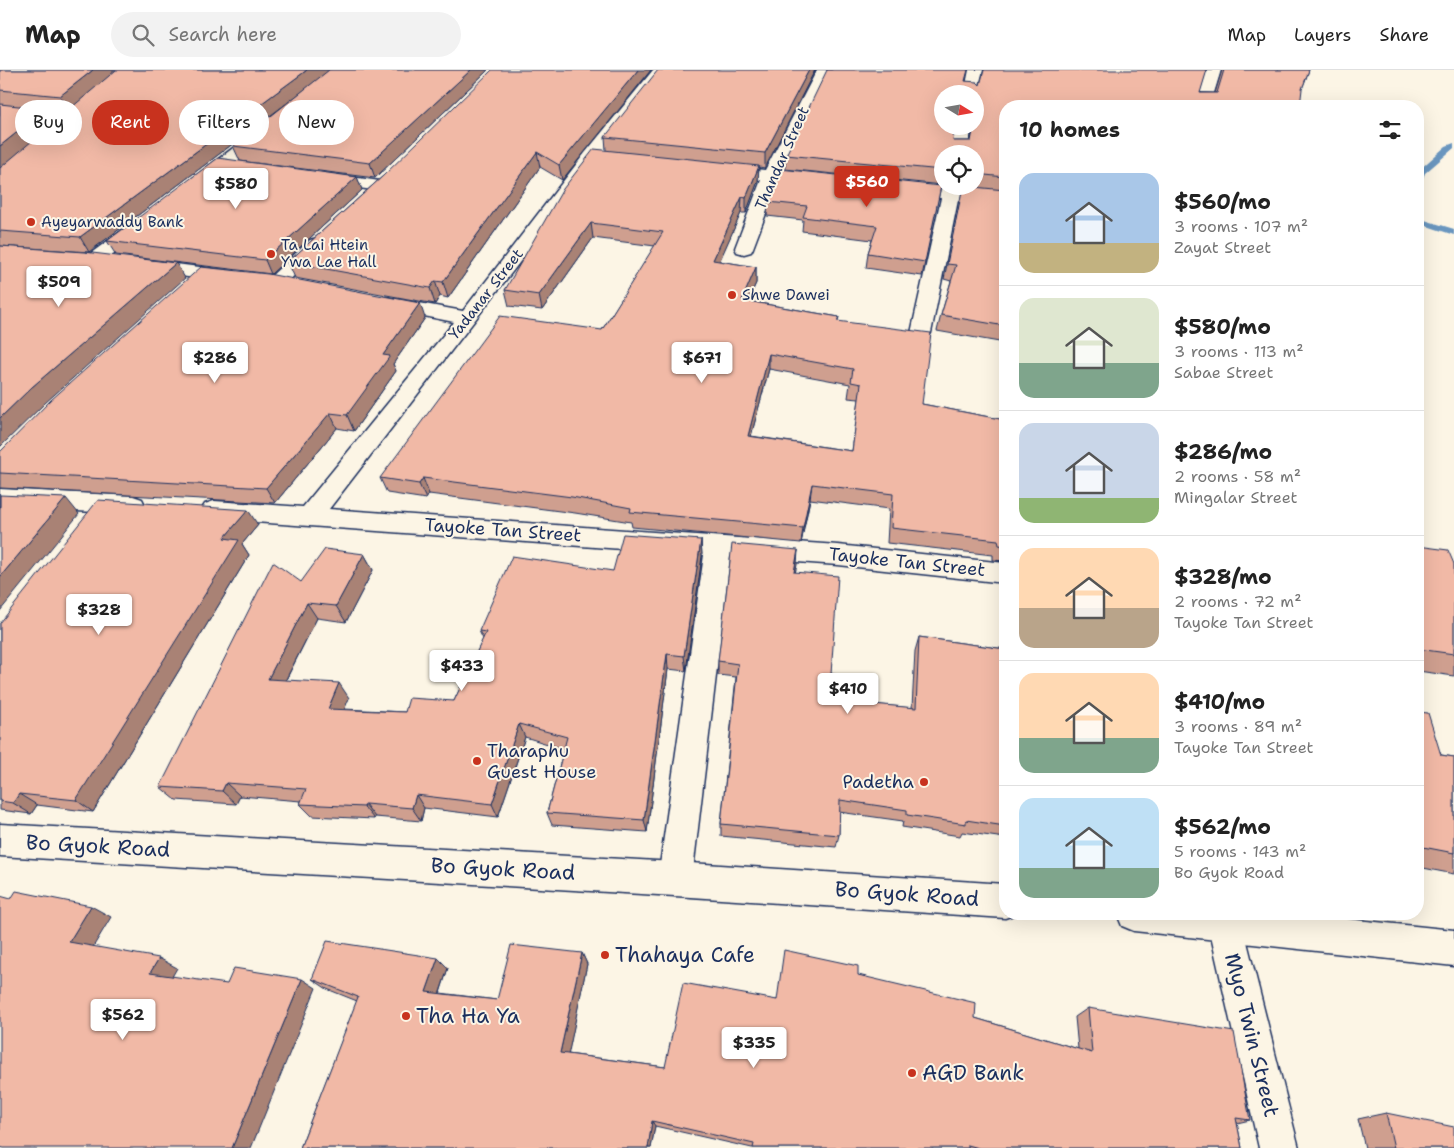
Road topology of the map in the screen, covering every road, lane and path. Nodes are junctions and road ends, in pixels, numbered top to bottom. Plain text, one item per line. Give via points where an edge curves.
1 (661, 70) edge
2 (824, 70) edge
3 (976, 70) edge
4 (1214, 70) edge
5 (973, 85) edge
6 (1205, 100) edge
7 (0, 110) edge
8 (15, 112) edge
9 (279, 120) edge
10 (221, 166) junction
11 (239, 168) edge
12 (705, 169) edge
13 (394, 172) edge
14 (305, 176) edge
15 (771, 176) junction
16 (828, 182) edge
17 (380, 186) junction
18 (884, 188) edge
19 (934, 189) edge
20 (181, 195) edge
21 (950, 195) edge
22 (981, 195) edge
23 (366, 198) edge
24 (999, 198) edge
25 (157, 213) edge
26 (332, 231) edge
27 (744, 248) dead end
28 (204, 274) junction
29 (261, 280) junction
30 (296, 286) edge
31 (182, 293) edge
32 (372, 300) edge
33 (468, 318) junction
34 (921, 333) edge
35 (0, 498) edge
36 (103, 504) junction
37 (152, 506) edge
38 (191, 509) edge
39 (310, 516) junction
40 (85, 527) edge
41 (718, 546) junction
42 (999, 571) edge
43 (0, 840) edge
44 (675, 879) junction
45 (999, 901) edge
46 (1224, 920) edge
47 (1239, 920) edge
48 (1454, 948) edge
49 (1280, 1148) edge

1 - 33 street, Yadanar Street via 601,158
2 - 15 street, Thandar Street
3 - 5 street
4 - 6 street
7 - 8 street
9 - 10 street
10 - 11 street
10 - 20 street
12 - 15 street
13 - 17 street
14 - 17 street
15 - 16 street
15 - 27 street, Thandar Street
17 - 23 street
18 - 19 street
21 - 34 street
22 - 24 street
25 - 28 street via 85,260
26 - 29 street
28 - 29 street
28 - 31 street
29 - 30 street
32 - 33 street
33 - 39 street, Yadanar Street
35 - 36 street
36 - 37 street
36 - 40 street
38 - 39 street, Tayoke Tan Street
39 - 41 street, Tayoke Tan Street
41 - 42 street, Tayoke Tan Street
41 - 44 street
43 - 44 street, Bo Gyok Road
44 - 45 street, Bo Gyok Road
46 - 49 street, Myo Twin Street
47 - 48 street

